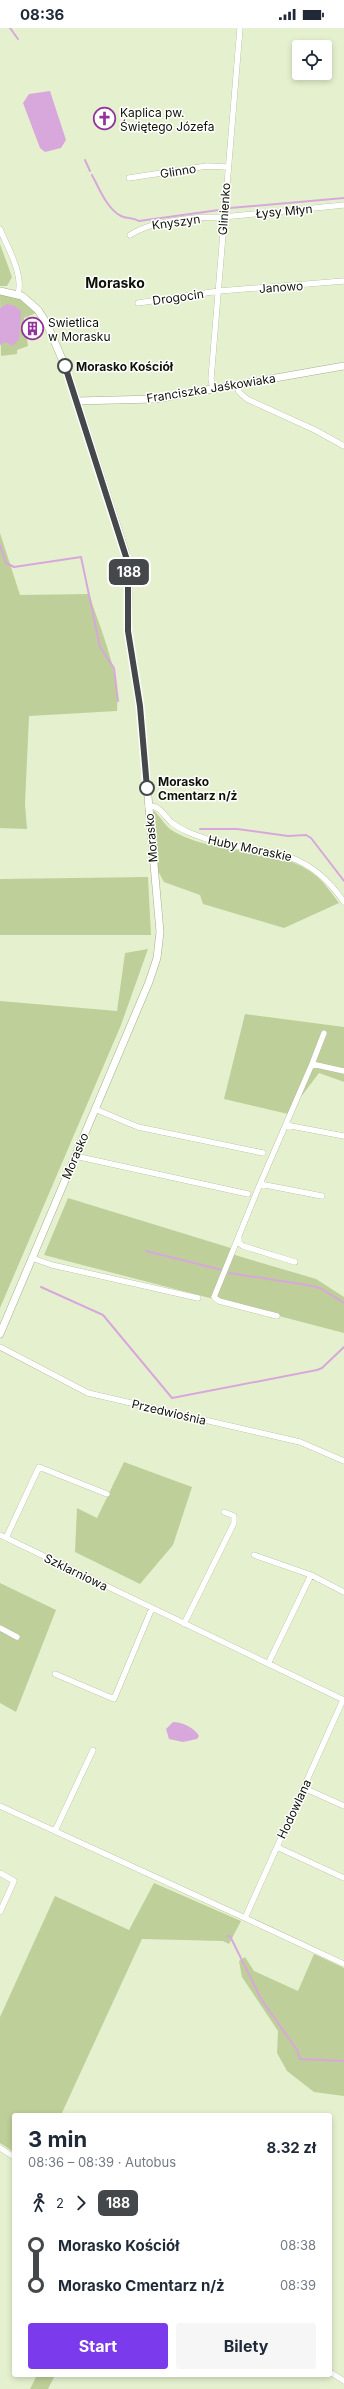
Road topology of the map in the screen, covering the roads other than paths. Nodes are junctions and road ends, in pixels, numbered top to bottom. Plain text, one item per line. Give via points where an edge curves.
1 (240, 28) edge
2 (227, 166) junction
3 (128, 178) dead end
4 (344, 205) edge
5 (223, 217) junction
6 (0, 229) edge
7 (130, 235) dead end
8 (344, 281) edge
9 (0, 291) edge
10 (219, 291) junction
11 (20, 295) junction
12 (138, 303) dead end
13 (344, 366) edge
14 (237, 385) junction
15 (213, 389) junction
16 (76, 401) junction
17 (344, 446) edge
18 (148, 806) junction
19 (344, 902) edge
20 (324, 1033) dead end
21 (312, 1064) junction
22 (344, 1071) edge
23 (95, 1109) junction
24 (286, 1124) junction
25 (344, 1136) edge
26 (263, 1153) dead end
27 (75, 1156) junction
28 (260, 1184) junction
29 (248, 1194) dead end
30 (322, 1196) dead end
31 (239, 1238) junction
32 (32, 1258) junction
33 (295, 1262) dead end
34 (198, 1298) dead end
35 (277, 1316) dead end
36 (0, 1334) edge
37 (0, 1348) edge
38 (344, 1461) edge
39 (107, 1494) dead end
40 (224, 1512) dead end
41 (3, 1537) edge
42 (254, 1554) dead end
43 (311, 1576) junction
44 (344, 1592) edge
45 (152, 1608) junction
46 (184, 1624) junction
47 (0, 1628) edge
48 (16, 1637) dead end
49 (268, 1664) junction
50 (55, 1674) dead end
51 (343, 1700) edge
52 (93, 1750) dead end
53 (304, 1788) junction
54 (0, 1806) edge
55 (344, 1806) edge
56 (55, 1831) junction
57 (277, 1847) junction
58 (0, 1873) edge
59 (344, 1878) edge
60 (0, 1912) edge
61 (245, 1918) junction
62 (344, 1964) edge
63 (0, 2148) edge
64 (12, 2156) edge
65 (332, 2373) edge
66 (344, 2381) edge

1 - 2 street, Glinienko
2 - 3 street, Glinno via 207,166
2 - 5 street, Glinienko
4 - 5 street, Łysy Młyn
5 - 7 street, Knyszyn via 149,225
5 - 10 street, Glinienko
6 - 11 street via 19,277
8 - 10 street, Janowo
9 - 11 street
10 - 12 street, Drogocin
10 - 15 street, Glinienko via 211,379
11 - 16 street, Morasko via 38,310 47,324 60,351
13 - 14 street, Franciszka Jaśkowiaka
14 - 15 street, Franciszka Jaśkowiaka
14 - 17 street via 239,392 247,399
15 - 16 street, Franciszka Jaśkowiaka via 141,400
16 - 18 street, Morasko via 128,563 127,626 140,706
18 - 19 street, Huby Moraskie via 158,808 173,824 201,837 277,852 298,859 318,872
18 - 23 street, Morasko via 160,926 158,952 149,982
20 - 21 street
21 - 22 street
21 - 24 street
23 - 26 street via 138,1127
23 - 27 street, Morasko
24 - 25 street
24 - 28 street
27 - 29 street
27 - 32 street, Morasko
28 - 30 street
28 - 31 street
31 - 33 street via 239,1244 243,1246
31 - 35 street via 214,1297
32 - 34 street via 52,1265
32 - 36 street, Morasko
37 - 38 street, Przedwiośnia via 88,1393 300,1442
39 - 41 street via 39,1467
40 - 46 street via 234,1516 234,1523
41 - 45 street, Szklarniowa
42 - 43 street
43 - 44 street
43 - 49 street
45 - 46 street, Szklarniowa
45 - 50 street via 114,1699
46 - 49 street, Szklarniowa
47 - 48 street
49 - 51 street, Szklarniowa
51 - 53 street, Hodowlana
52 - 56 street
53 - 55 street
53 - 57 street, Hodowlana
54 - 56 street
56 - 61 street
57 - 59 street
57 - 61 street, Hodowlana
58 - 60 street via 14,1881
61 - 62 street
63 - 64 street
65 - 66 street

